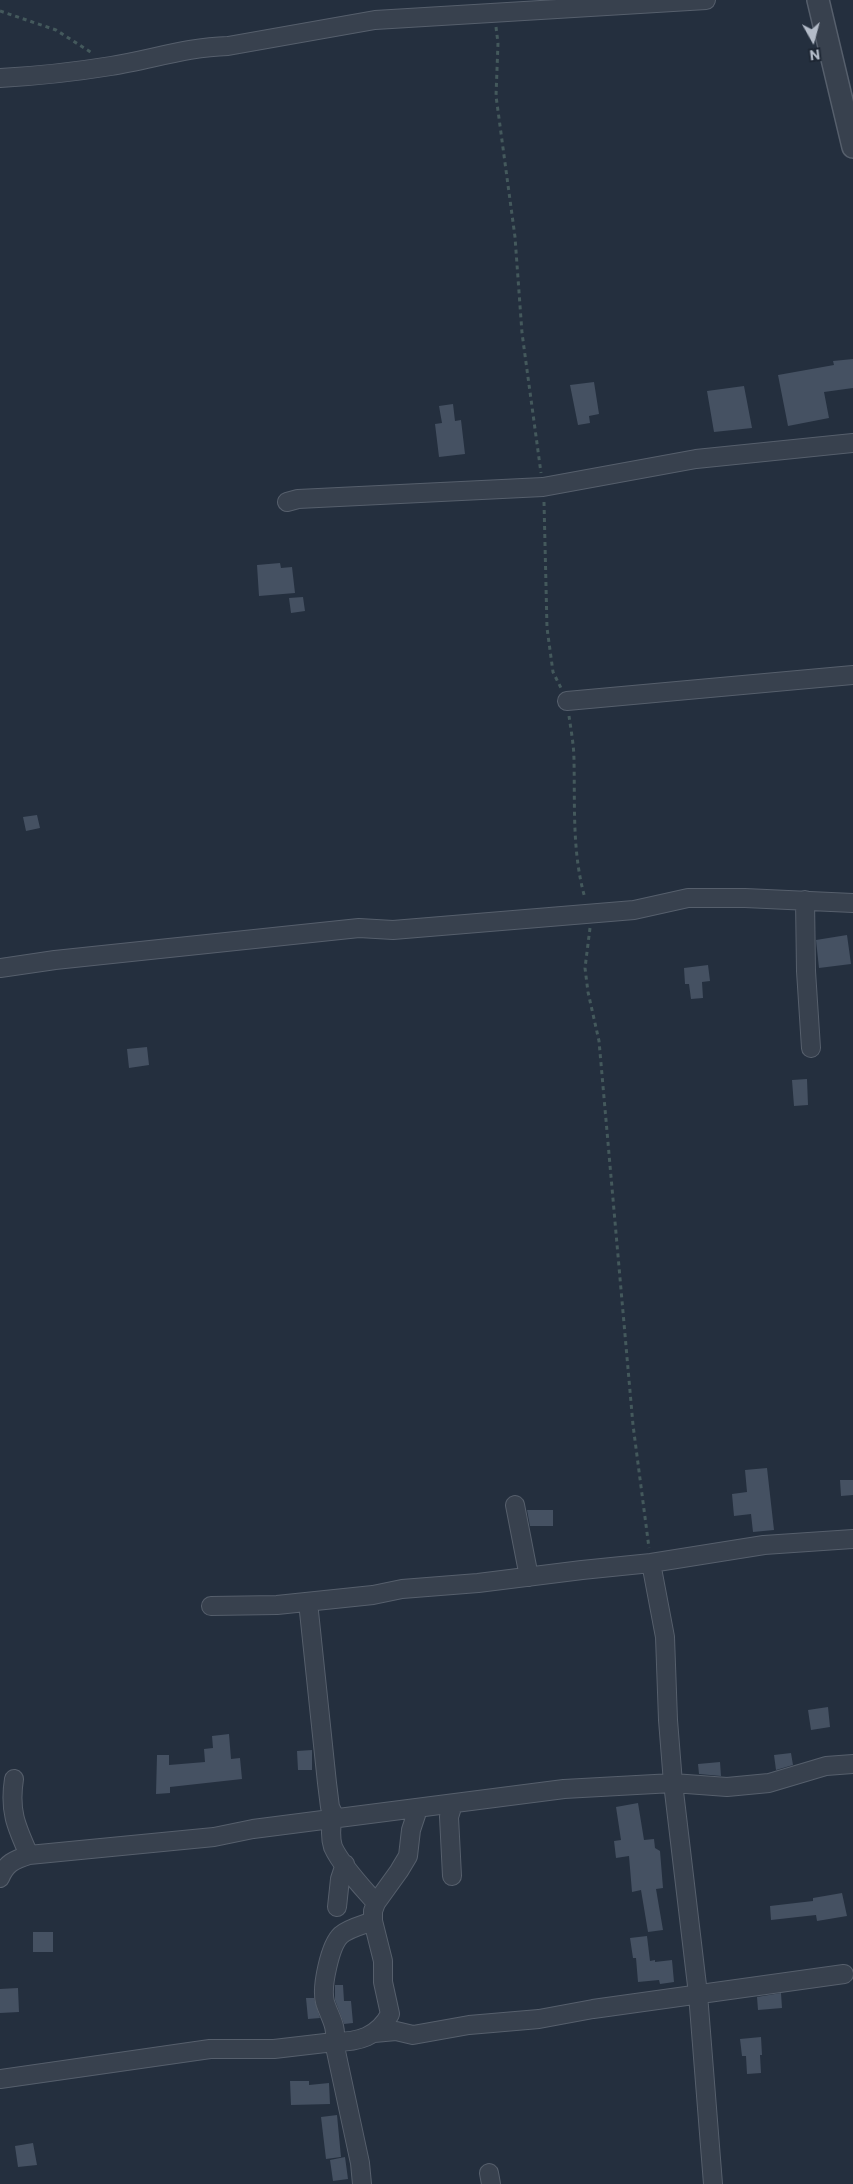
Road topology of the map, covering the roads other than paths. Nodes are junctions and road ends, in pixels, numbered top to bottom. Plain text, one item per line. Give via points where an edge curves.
1 (706, 0) edge
2 (818, 0) edge
3 (0, 78) edge
4 (853, 147) edge
5 (853, 443) edge
6 (287, 502) dead end
7 (853, 675) edge
8 (567, 701) road end
9 (805, 900) junction
10 (853, 903) edge
11 (0, 968) edge
12 (811, 1048) dead end
13 (515, 1505) dead end
14 (853, 1539) edge
15 (651, 1563) junction
16 (529, 1577) junction
17 (308, 1602) junction
18 (211, 1606) dead end
19 (853, 1764) edge
20 (14, 1779) dead end
21 (673, 1783) junction
22 (453, 1804) junction
23 (418, 1809) junction
24 (334, 1820) junction
25 (29, 1855) junction
26 (345, 1864) junction
27 (452, 1876) dead end
28 (0, 1878) edge
29 (376, 1903) junction
30 (337, 1907) dead end
31 (373, 1921) junction
32 (844, 1974) dead end
33 (698, 1994) junction
34 (374, 2033) junction
35 (334, 2042) junction
36 (0, 2079) edge
37 (362, 2184) edge
38 (713, 2184) edge

1 - 3 street via 375,20 228,46 173,52 111,66
2 - 4 street
5 - 6 street via 696,459 543,487
7 - 8 street
9 - 10 street
9 - 11 street via 688,898 634,910 393,930 359,928
9 - 12 street
13 - 16 street
14 - 15 street via 764,1545
15 - 16 street
15 - 21 street via 665,1637
16 - 17 street
17 - 18 street
17 - 24 street via 327,1783
19 - 21 street via 826,1766 769,1783 726,1787
20 - 25 street via 10,1800 17,1828
21 - 22 street via 564,1789
21 - 33 street
22 - 23 street
22 - 27 street via 448,1817
23 - 24 street
23 - 29 street via 408,1856
24 - 25 street via 214,1837
24 - 26 street via 333,1846
25 - 28 street via 4,1867
26 - 29 street
26 - 30 street
29 - 31 street via 372,1911
31 - 34 street via 383,1961 383,1982 390,2014
31 - 35 street via 342,1934 335,1942 323,1993 335,2025
32 - 33 street
33 - 34 street via 413,2035 396,2031
33 - 38 street
34 - 35 street via 354,2042
35 - 36 street via 274,2049 210,2049
35 - 37 street

